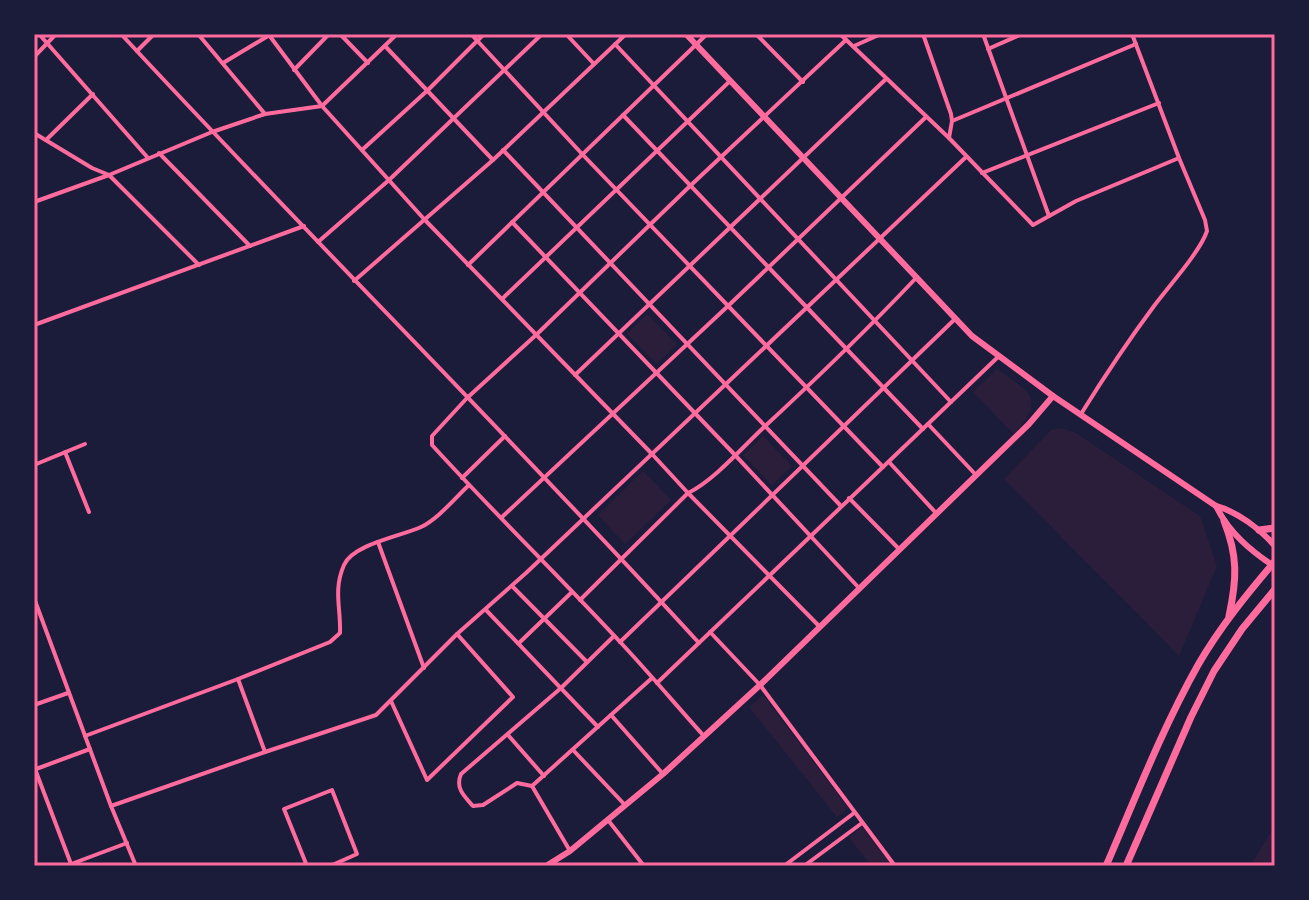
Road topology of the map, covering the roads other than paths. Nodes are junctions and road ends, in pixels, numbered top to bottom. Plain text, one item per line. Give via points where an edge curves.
1 (39, 34) edge
2 (56, 34) edge
3 (121, 34) edge
4 (154, 34) edge
5 (198, 34) edge
6 (269, 34) edge
7 (329, 34) edge
8 (340, 34) edge
9 (397, 34) edge
10 (471, 34) edge
11 (484, 34) edge
12 (542, 34) edge
13 (566, 34) edge
14 (626, 34) edge
15 (686, 34) edge
16 (707, 34) edge
17 (756, 34) edge
18 (840, 34) edge
19 (881, 34) edge
20 (923, 34) edge
21 (983, 34) edge
22 (1022, 34) edge
23 (1132, 34) edge
24 (870, 36) edge
25 (846, 40) junction
26 (477, 41) junction
27 (47, 43) junction
28 (615, 44) junction
29 (1136, 44) junction
30 (696, 45) junction
31 (385, 46) junction
32 (854, 46) junction
33 (988, 49) junction
34 (137, 51) junction
35 (34, 57) edge
36 (223, 63) junction
37 (368, 63) junction
38 (594, 64) junction
39 (294, 70) junction
40 (505, 70) junction
41 (887, 78) junction
42 (730, 81) junction
43 (803, 82) junction
44 (654, 85) junction
45 (428, 90) junction
46 (93, 94) junction
47 (1005, 98) junction
48 (1159, 103) junction
49 (322, 106) junction
50 (543, 112) junction
51 (265, 114) junction
52 (623, 115) junction
53 (764, 117) junction
54 (926, 117) junction
55 (454, 118) junction
56 (952, 121) junction
57 (689, 122) junction
58 (212, 132) junction
59 (34, 133) edge
60 (949, 138) junction
61 (46, 141) junction
62 (362, 150) junction
63 (503, 150) junction
64 (657, 151) junction
65 (159, 153) junction
66 (583, 155) junction
67 (1027, 156) junction
68 (721, 157) junction
69 (966, 157) junction
70 (148, 158) junction
71 (1179, 158) junction
72 (804, 159) junction
73 (493, 160) junction
74 (982, 173) junction
75 (109, 175) junction
76 (389, 180) junction
77 (690, 186) junction
78 (617, 189) junction
79 (543, 193) junction
80 (840, 198) junction
81 (760, 199) junction
82 (34, 202) edge
83 (1049, 216) junction
84 (424, 219) junction
85 (512, 222) junction
86 (651, 225) junction
87 (304, 226) junction
88 (730, 227) junction
89 (576, 228) junction
90 (797, 239) junction
91 (878, 239) junction
92 (318, 242) junction
93 (250, 246) junction
94 (545, 258) junction
95 (611, 263) junction
96 (199, 265) junction
97 (468, 265) junction
98 (690, 266) junction
99 (767, 267) junction
100 (917, 277) junction
101 (836, 280) junction
102 (354, 281) junction
103 (579, 294) junction
104 (502, 299) junction
105 (650, 304) junction
106 (728, 306) junction
107 (806, 308) junction
108 (955, 319) junction
109 (875, 322) junction
110 (34, 325) edge
111 (618, 333) junction
112 (536, 335) junction
113 (687, 343) junction
114 (766, 346) junction
115 (846, 349) junction
116 (998, 357) junction
117 (913, 361) junction
118 (656, 373) junction
119 (575, 375) junction
120 (726, 385) junction
121 (806, 387) junction
122 (883, 389) junction
123 (1053, 396) junction
124 (467, 398) junction
125 (951, 402) junction
126 (613, 414) junction
127 (695, 414) junction
128 (1080, 415) junction
129 (928, 424) junction
130 (844, 426) junction
131 (765, 427) junction
132 (923, 429) junction
133 (505, 436) junction
134 (85, 444) dead end
135 (65, 452) junction
136 (652, 454) junction
137 (735, 455) junction
138 (889, 462) junction
139 (34, 465) edge
140 (803, 466) junction
141 (883, 467) junction
142 (977, 475) junction
143 (544, 477) junction
144 (462, 478) junction
145 (469, 485) junction
146 (688, 493) junction
147 (772, 494) junction
148 (849, 498) junction
149 (841, 506) junction
150 (1216, 506) junction
151 (89, 512) dead end
152 (936, 513) junction
153 (502, 517) junction
154 (583, 518) junction
155 (1224, 521) junction
156 (1275, 528) edge
157 (1259, 530) junction
158 (729, 536) junction
159 (811, 536) junction
160 (378, 542) junction
161 (1275, 546) edge
162 (899, 549) junction
163 (541, 559) junction
164 (622, 559) junction
165 (1274, 564) edge
166 (769, 575) junction
167 (512, 586) junction
168 (859, 588) junction
169 (1275, 589) edge
170 (572, 592) junction
171 (34, 598) edge
172 (580, 600) junction
173 (661, 601) junction
174 (486, 609) junction
175 (544, 618) junction
176 (1228, 619) junction
177 (43, 623) junction
178 (819, 626) junction
179 (34, 627) edge
180 (710, 632) junction
181 (457, 634) junction
182 (614, 636) junction
183 (620, 642) junction
184 (518, 643) junction
185 (699, 643) junction
186 (587, 662) junction
187 (424, 668) junction
188 (652, 678) junction
189 (238, 679) junction
190 (657, 683) junction
191 (760, 685) junction
192 (561, 688) junction
193 (68, 693) junction
194 (391, 701) junction
195 (34, 705) edge
196 (611, 715) junction
197 (598, 727) junction
198 (508, 735) junction
199 (703, 735) junction
200 (85, 736) junction
201 (90, 749) junction
202 (573, 750) junction
203 (265, 752) junction
204 (34, 769) edge
205 (663, 774) junction
206 (544, 776) junction
207 (532, 786) junction
208 (625, 805) junction
209 (111, 806) junction
210 (854, 813) junction
211 (608, 820) junction
212 (862, 823) junction
213 (127, 843) junction
214 (570, 851) junction
215 (69, 865) edge
216 (136, 866) edge
217 (307, 866) edge
218 (330, 866) edge
219 (546, 866) edge
220 (644, 866) edge
221 (784, 866) edge
222 (804, 866) edge
223 (895, 866) edge
224 (1106, 866) edge
225 (1126, 866) edge

1 - 27 street
2 - 27 street
3 - 34 street
4 - 34 street
5 - 36 street
6 - 36 street
6 - 39 street
7 - 39 street
8 - 37 street
9 - 31 street
10 - 26 street
11 - 26 street
12 - 40 street
13 - 38 street
14 - 28 street
15 - 30 main road
16 - 30 street
17 - 43 street
18 - 25 street
19 - 24 street
20 - 56 street
21 - 33 street
22 - 33 street
23 - 29 street
24 - 32 street
25 - 32 street
25 - 43 street
26 - 40 street
26 - 45 street
27 - 35 street
27 - 46 street
28 - 38 street
28 - 44 street
29 - 47 street
29 - 48 street
30 - 42 main road
30 - 44 street
31 - 37 street
31 - 45 street
32 - 41 street
33 - 47 street
34 - 58 street
36 - 51 street
37 - 49 street
38 - 50 street
39 - 49 street
40 - 50 street
40 - 55 street
41 - 54 street
41 - 72 street
42 - 53 main road
42 - 57 street
43 - 53 street
44 - 52 street
44 - 57 street
45 - 55 street
45 - 62 street
46 - 61 street
46 - 70 street
47 - 56 street
47 - 67 street
48 - 67 street
48 - 71 street
49 - 51 street
49 - 62 street
50 - 63 street
50 - 66 street
51 - 58 street
52 - 64 street
52 - 66 street
53 - 68 street
53 - 72 main road
54 - 60 street
54 - 80 street
55 - 73 street
55 - 76 street
56 - 60 street
57 - 64 street
57 - 68 street
58 - 65 street
58 - 87 street
59 - 61 street
60 - 69 street
61 - 75 street
62 - 76 street
63 - 73 street
63 - 79 street
64 - 77 street
64 - 78 street
65 - 70 street
65 - 93 street
66 - 78 street
66 - 79 street
67 - 74 street
67 - 83 street
68 - 77 street
68 - 81 street
69 - 74 street
69 - 91 street
70 - 75 street
71 - 83 street
71 - 128 street via 1205,220 1206,235
72 - 80 main road
72 - 81 street
73 - 84 street
74 - 83 street via 1032,225
75 - 82 street
75 - 96 street
76 - 84 street
76 - 92 street
77 - 86 street
77 - 88 street
78 - 86 street
78 - 89 street
79 - 85 street
79 - 89 street
80 - 90 street
80 - 91 main road
81 - 88 street
81 - 90 street
84 - 97 street
84 - 102 street
85 - 94 street
85 - 97 street
86 - 95 street
86 - 98 street
87 - 92 street
87 - 93 street
88 - 98 street
88 - 99 street
89 - 94 street
89 - 95 street
90 - 99 street
90 - 101 street
91 - 100 main road
91 - 101 street
92 - 102 street
93 - 96 street
94 - 103 street
94 - 104 street
95 - 103 street
95 - 105 street
96 - 110 street
97 - 104 street
98 - 105 street
98 - 106 street
99 - 106 street
99 - 107 street
100 - 108 main road
100 - 109 street
101 - 107 street
101 - 109 street
102 - 124 street
103 - 111 street
103 - 112 street
104 - 112 street
105 - 111 street
105 - 113 street
106 - 113 street
106 - 114 street
107 - 114 street
107 - 115 street
108 - 116 main road
108 - 117 street
109 - 115 street
109 - 117 street
111 - 118 street
111 - 119 street
112 - 119 street
112 - 124 street
113 - 118 street
113 - 120 street
114 - 120 street
114 - 121 street
115 - 121 street
115 - 122 street
116 - 123 main road
116 - 125 street
117 - 122 street
117 - 125 street
118 - 126 street
118 - 127 street
119 - 126 street
120 - 127 street
120 - 131 street
121 - 130 street
121 - 131 street
122 - 130 street
122 - 132 street
123 - 128 main road
123 - 142 main road
124 - 133 street
124 - 144 street via 432,438 432,445
125 - 129 street
126 - 136 street
126 - 143 street
127 - 136 street
127 - 137 street
128 - 150 main road
129 - 132 street
129 - 142 street
130 - 140 street
130 - 141 street
131 - 137 street
131 - 140 street
132 - 138 street
133 - 143 street
133 - 144 street
134 - 135 street
135 - 139 street
135 - 151 street
136 - 146 street
136 - 154 street
137 - 146 street
137 - 147 street
138 - 141 street
138 - 152 street
140 - 147 street
140 - 149 street
141 - 148 street
142 - 152 main road
143 - 153 street
143 - 154 street
144 - 145 street
145 - 153 street
145 - 160 street via 425,525
146 - 158 street
146 - 164 street
147 - 158 street
147 - 159 street
148 - 149 street
148 - 162 street
149 - 159 street
150 - 155 main road
150 - 157 main road
152 - 162 main road
153 - 163 street
154 - 163 street
154 - 164 street
155 - 165 main road via 1247,548
155 - 176 highway via 1236,564
156 - 157 highway
157 - 161 main road
158 - 166 street
158 - 173 street
159 - 166 street
159 - 168 street
160 - 187 street
160 - 189 street via 345,562 337,589 337,637
162 - 168 main road
163 - 167 street
163 - 170 street
164 - 172 street
164 - 173 street
165 - 176 highway
166 - 178 street
166 - 180 street
167 - 174 street
167 - 175 street
168 - 178 main road
169 - 225 highway via 1214,671
170 - 172 street
170 - 175 street
171 - 177 street
172 - 182 street
173 - 183 street
173 - 185 street
174 - 181 street
174 - 184 street
175 - 184 street
175 - 186 street
176 - 224 highway via 1186,687
177 - 179 street
177 - 193 street
178 - 191 main road
180 - 185 street
180 - 191 street
181 - 187 street
181 - 194 street via 513,697 427,780
182 - 183 street
182 - 186 street
183 - 188 street
184 - 192 street
185 - 190 street
186 - 192 street
187 - 194 street
188 - 190 street
188 - 196 street
189 - 200 street
189 - 203 street
190 - 199 street
191 - 199 main road
191 - 210 street
192 - 197 street
192 - 198 street
193 - 195 street
193 - 200 street
194 - 203 street via 376,715
196 - 197 street
196 - 205 street
197 - 202 street
198 - 206 street
198 - 207 street via 461,774 461,793 473,806 517,783
199 - 205 main road
200 - 201 street
201 - 204 street
201 - 209 street
202 - 206 street
202 - 208 street
203 - 209 street
204 - 215 street
205 - 208 main road
206 - 207 street
207 - 214 street
208 - 211 main road
209 - 213 street
210 - 212 street
210 - 221 street
211 - 214 main road
211 - 220 street
212 - 222 street
212 - 223 street
213 - 215 street
213 - 216 street
214 - 219 main road
217 - 218 street via 284,809 332,790 357,854

